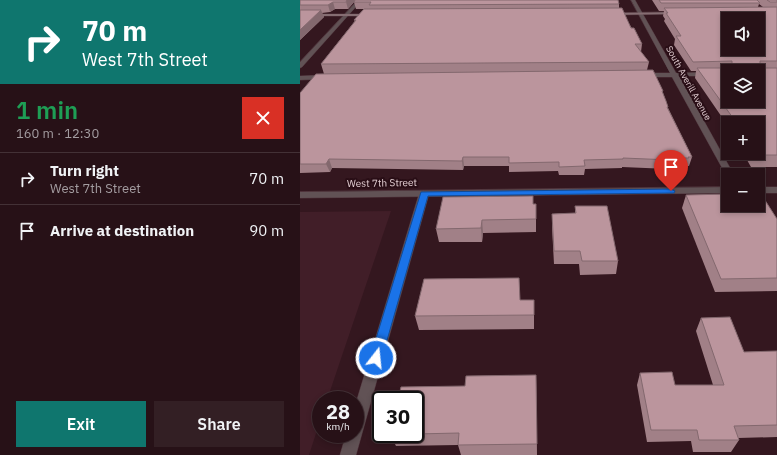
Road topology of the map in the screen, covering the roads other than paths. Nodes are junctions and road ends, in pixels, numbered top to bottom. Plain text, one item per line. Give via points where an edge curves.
1 (360, 0) edge
2 (633, 0) edge
3 (679, 13) edge
4 (603, 14) edge
5 (640, 14) junction
6 (300, 15) edge
7 (348, 15) junction
8 (379, 15) edge
9 (300, 66) edge
10 (673, 74) junction
11 (721, 74) edge
12 (636, 75) edge
13 (336, 77) edge
14 (300, 78) edge
15 (726, 168) edge
16 (721, 190) edge
17 (765, 190) edge
18 (777, 190) edge
19 (424, 194) junction
20 (300, 195) edge
21 (364, 400) edge
22 (351, 443) edge
23 (348, 455) edge

1 - 7 street
2 - 5 street, South Averill Avenue
3 - 5 main road
4 - 5 main road
5 - 10 street, South Averill Avenue
6 - 7 main road
7 - 8 main road
7 - 9 street
10 - 11 street
10 - 12 street
10 - 15 street, South Averill Avenue
13 - 14 street
16 - 19 street, West 7th Street
17 - 18 street
19 - 20 street, West 7th Street
19 - 21 street
22 - 23 street

